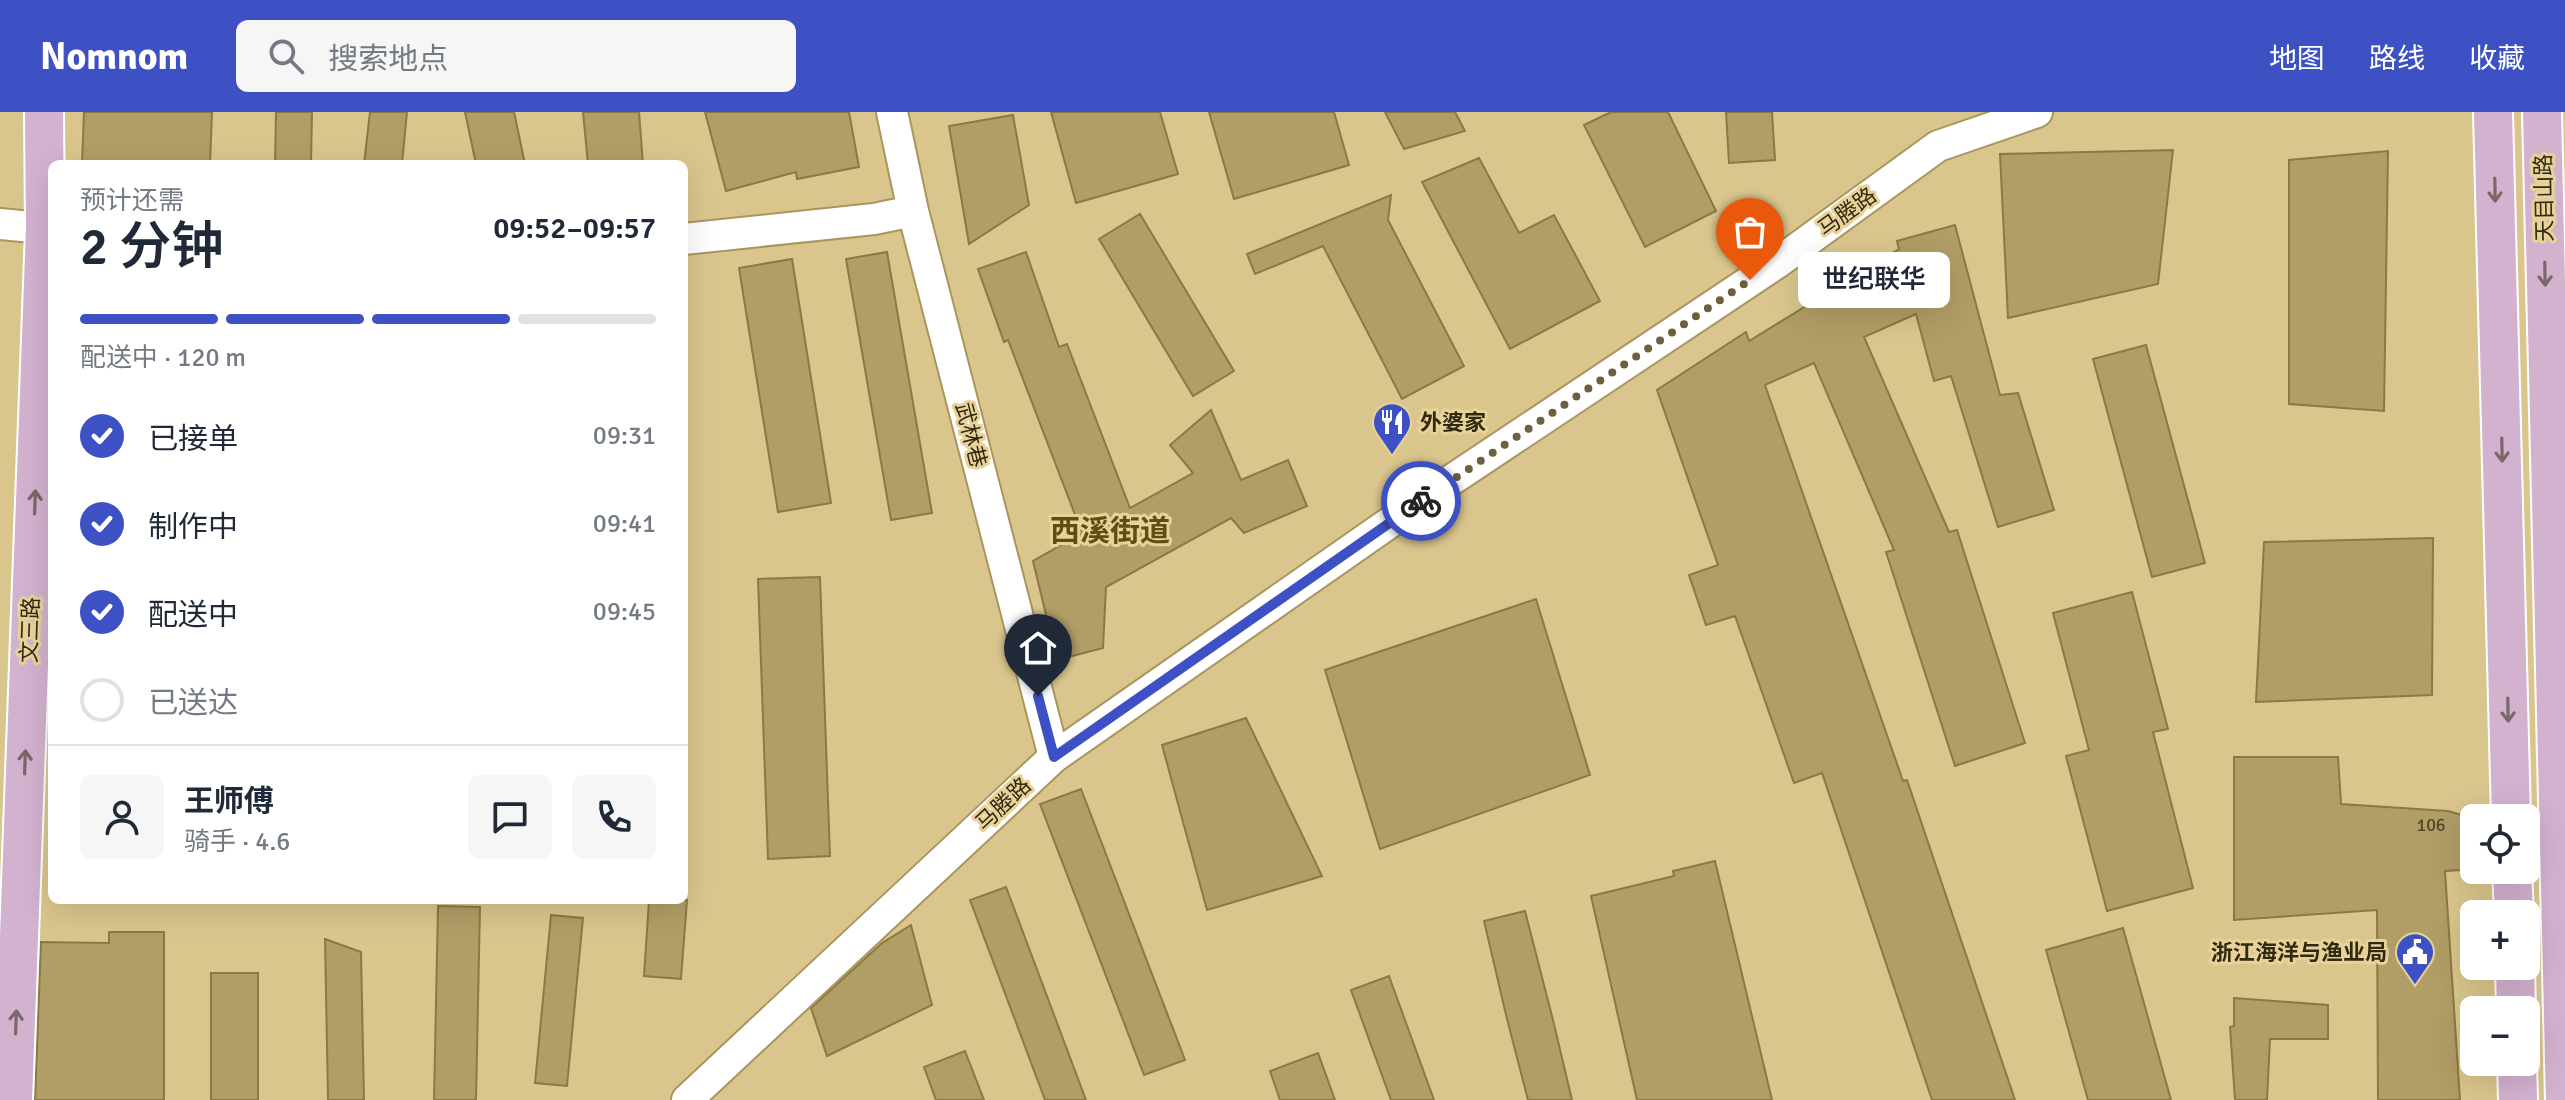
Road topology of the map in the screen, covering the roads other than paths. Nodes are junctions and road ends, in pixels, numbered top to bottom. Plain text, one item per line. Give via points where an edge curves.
1 (44, 112) edge
2 (892, 112) edge
3 (2037, 112) edge
4 (2493, 112) edge
5 (2542, 112) edge
6 (48, 206) edge
7 (913, 211) junction
8 (0, 224) edge
9 (48, 229) edge
10 (688, 239) edge
11 (48, 253) edge
12 (1054, 757) junction
13 (2511, 804) edge
14 (2517, 1076) edge
15 (13, 1100) edge
16 (687, 1100) edge
17 (2518, 1100) edge
18 (2565, 1100) edge

1 - 6 main road, 文三路
2 - 7 street, 武林巷
3 - 12 street, 马塍路 via 1938,146 1777,263 1432,493
4 -> 13 main road
5 -> 18 main road, 天目山路
7 - 10 street
7 - 12 street, 武林巷
8 - 9 street
15 -> 11 main road, 文三路
12 - 16 street, 马塍路
14 - 17 main road

